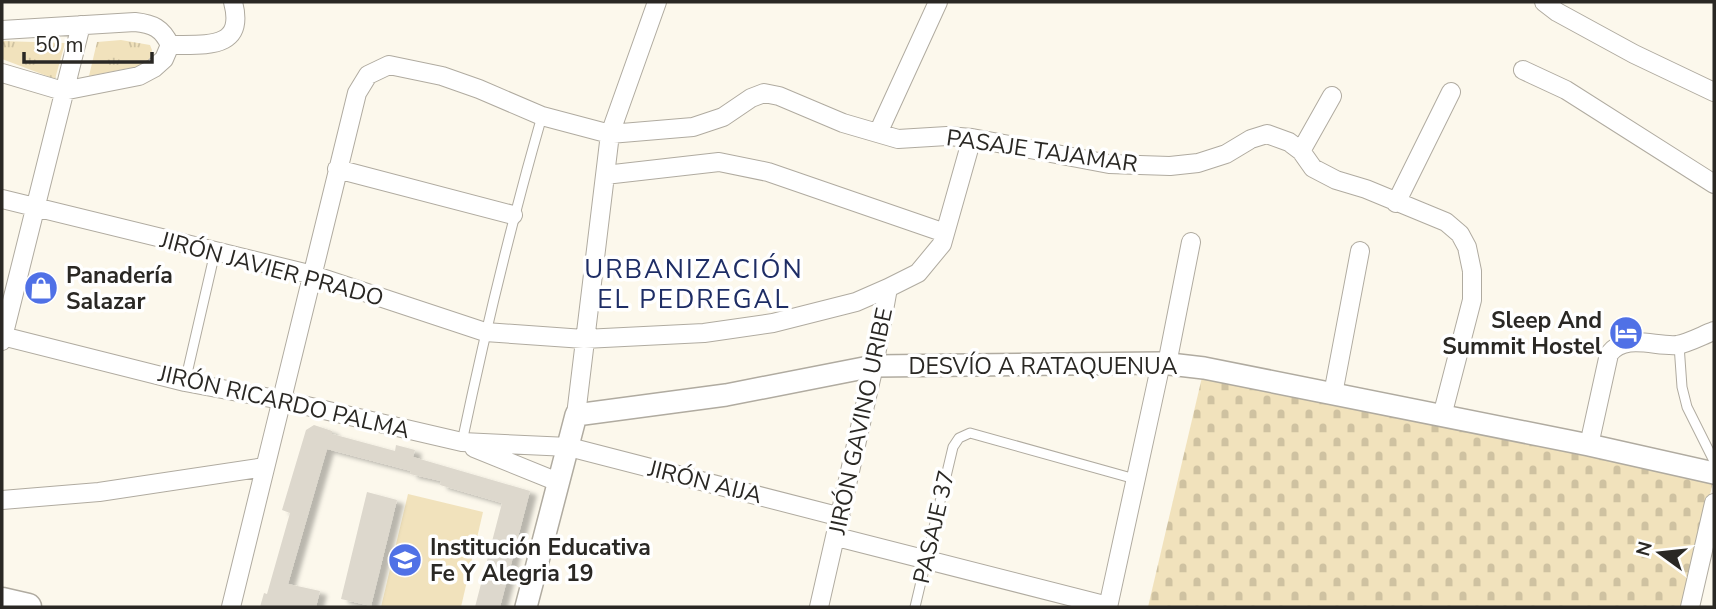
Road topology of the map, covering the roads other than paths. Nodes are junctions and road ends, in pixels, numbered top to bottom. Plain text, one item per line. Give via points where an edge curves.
1 (233, 2) edge
2 (657, 2) edge
3 (938, 2) edge
4 (1544, 2) edge
5 (81, 25) junction
6 (2, 30) edge
7 (167, 52) junction
8 (1523, 70) dead end
9 (2, 73) edge
10 (63, 91) junction
11 (1451, 92) dead end
12 (1714, 92) edge
13 (1332, 96) dead end
14 (542, 116) junction
15 (878, 133) junction
16 (610, 134) junction
17 (972, 138) junction
18 (1301, 152) junction
19 (337, 169) junction
20 (605, 175) junction
21 (1714, 184) edge
22 (2, 199) edge
23 (1396, 203) junction
24 (35, 206) junction
25 (513, 215) junction
26 (946, 233) junction
27 (1191, 242) dead end
28 (1360, 251) dead end
29 (215, 252) junction
30 (313, 275) junction
31 (888, 288) junction
32 (1714, 331) edge
33 (485, 332) junction
34 (2, 338) edge
35 (584, 339) junction
36 (1679, 345) junction
37 (1164, 364) junction
38 (874, 366) junction
39 (185, 382) junction
40 (1333, 394) junction
41 (281, 400) junction
42 (576, 415) junction
43 (1442, 416) junction
44 (461, 442) junction
45 (1589, 445) junction
46 (569, 447) junction
47 (1714, 461) edge
48 (265, 467) junction
49 (1714, 473) edge
50 (1135, 479) junction
51 (558, 482) junction
52 (2, 500) edge
53 (1714, 503) edge
54 (841, 517) junction
55 (836, 537) junction
56 (925, 561) junction
57 (2, 601) edge
58 (28, 607) edge
59 (231, 607) edge
60 (526, 607) edge
61 (819, 607) edge
62 (915, 607) edge
63 (1108, 607) edge
64 (1690, 607) edge

1 - 7 street via 235,29 227,38
2 - 16 street
3 - 15 street
4 - 12 street via 1634,54
5 - 6 street
5 - 7 street via 151,24 164,32
5 - 10 street
7 - 10 street via 154,68 139,76
8 - 21 street via 1566,90
9 - 10 street
10 - 24 street
11 - 23 street
13 - 18 street
14 - 16 street, PASAJE TAJAMAR
14 - 19 street, PASAJE TAJAMAR via 442,76 389,65 368,75 357,93
14 - 25 lane
15 - 16 street, PASAJE TAJAMAR via 764,93 723,117 693,127
15 - 17 street, PASAJE TAJAMAR via 898,139
16 - 20 street
17 - 18 street, PASAJE TAJAMAR via 1108,164 1198,163 1267,134
17 - 26 street, JIRÓN GAVINO URIBE
18 - 23 street, PASAJE TAJAMAR via 1313,168
19 - 25 street
19 - 30 street
20 - 26 street via 719,162 768,172
20 - 35 street
22 - 24 street, JIRÓN JAVIER PRADO
23 - 43 street, PASAJE TAJAMAR via 1446,222 1468,247 1472,300
24 - 29 street, JIRÓN JAVIER PRADO
24 - 34 street
25 - 33 lane
26 - 31 street, JIRÓN GAVINO URIBE via 918,273
27 - 37 street
28 - 40 street
29 - 30 street, JIRÓN JAVIER PRADO
29 - 39 lane
30 - 33 street, JIRÓN JAVIER PRADO
30 - 41 street
31 - 35 street, JIRÓN JAVIER PRADO via 856,302 773,323 704,333
31 - 38 street, JIRÓN GAVINO URIBE
32 - 36 street
33 - 35 street, JIRÓN JAVIER PRADO
33 - 44 lane
34 - 39 street, JIRÓN RICARDO PALMA
35 - 42 street
36 - 45 street via 1624,342 1615,346 1609,354
36 - 47 lane via 1687,407
37 - 38 street, DESVÍO A RATAQUENUA
37 - 40 street, DESVÍO A RATAQUENUA
37 - 50 street
38 - 42 street, DESVÍO A RATAQUENUA via 726,396
38 - 54 street, JIRÓN GAVINO URIBE
39 - 41 street, JIRÓN RICARDO PALMA
40 - 43 street, DESVÍO A RATAQUENUA
41 - 44 street, JIRÓN RICARDO PALMA
41 - 48 street
42 - 46 street
43 - 45 street, DESVÍO A RATAQUENUA
44 - 46 street, JIRÓN RICARDO PALMA
44 - 51 street
45 - 49 street, DESVÍO A RATAQUENUA
46 - 51 street
46 - 54 street, JIRÓN AIJA
48 - 52 street via 99,492
48 - 59 street
50 - 56 lane, PASAJE 37 via 970,433 953,447
50 - 63 street
51 - 60 street
53 - 64 street
54 - 55 street, JIRÓN GAVINO URIBE
55 - 56 street
55 - 61 street, JIRÓN GAVINO URIBE
56 - 62 lane, PASAJE 37
56 - 63 street
57 - 58 main road

